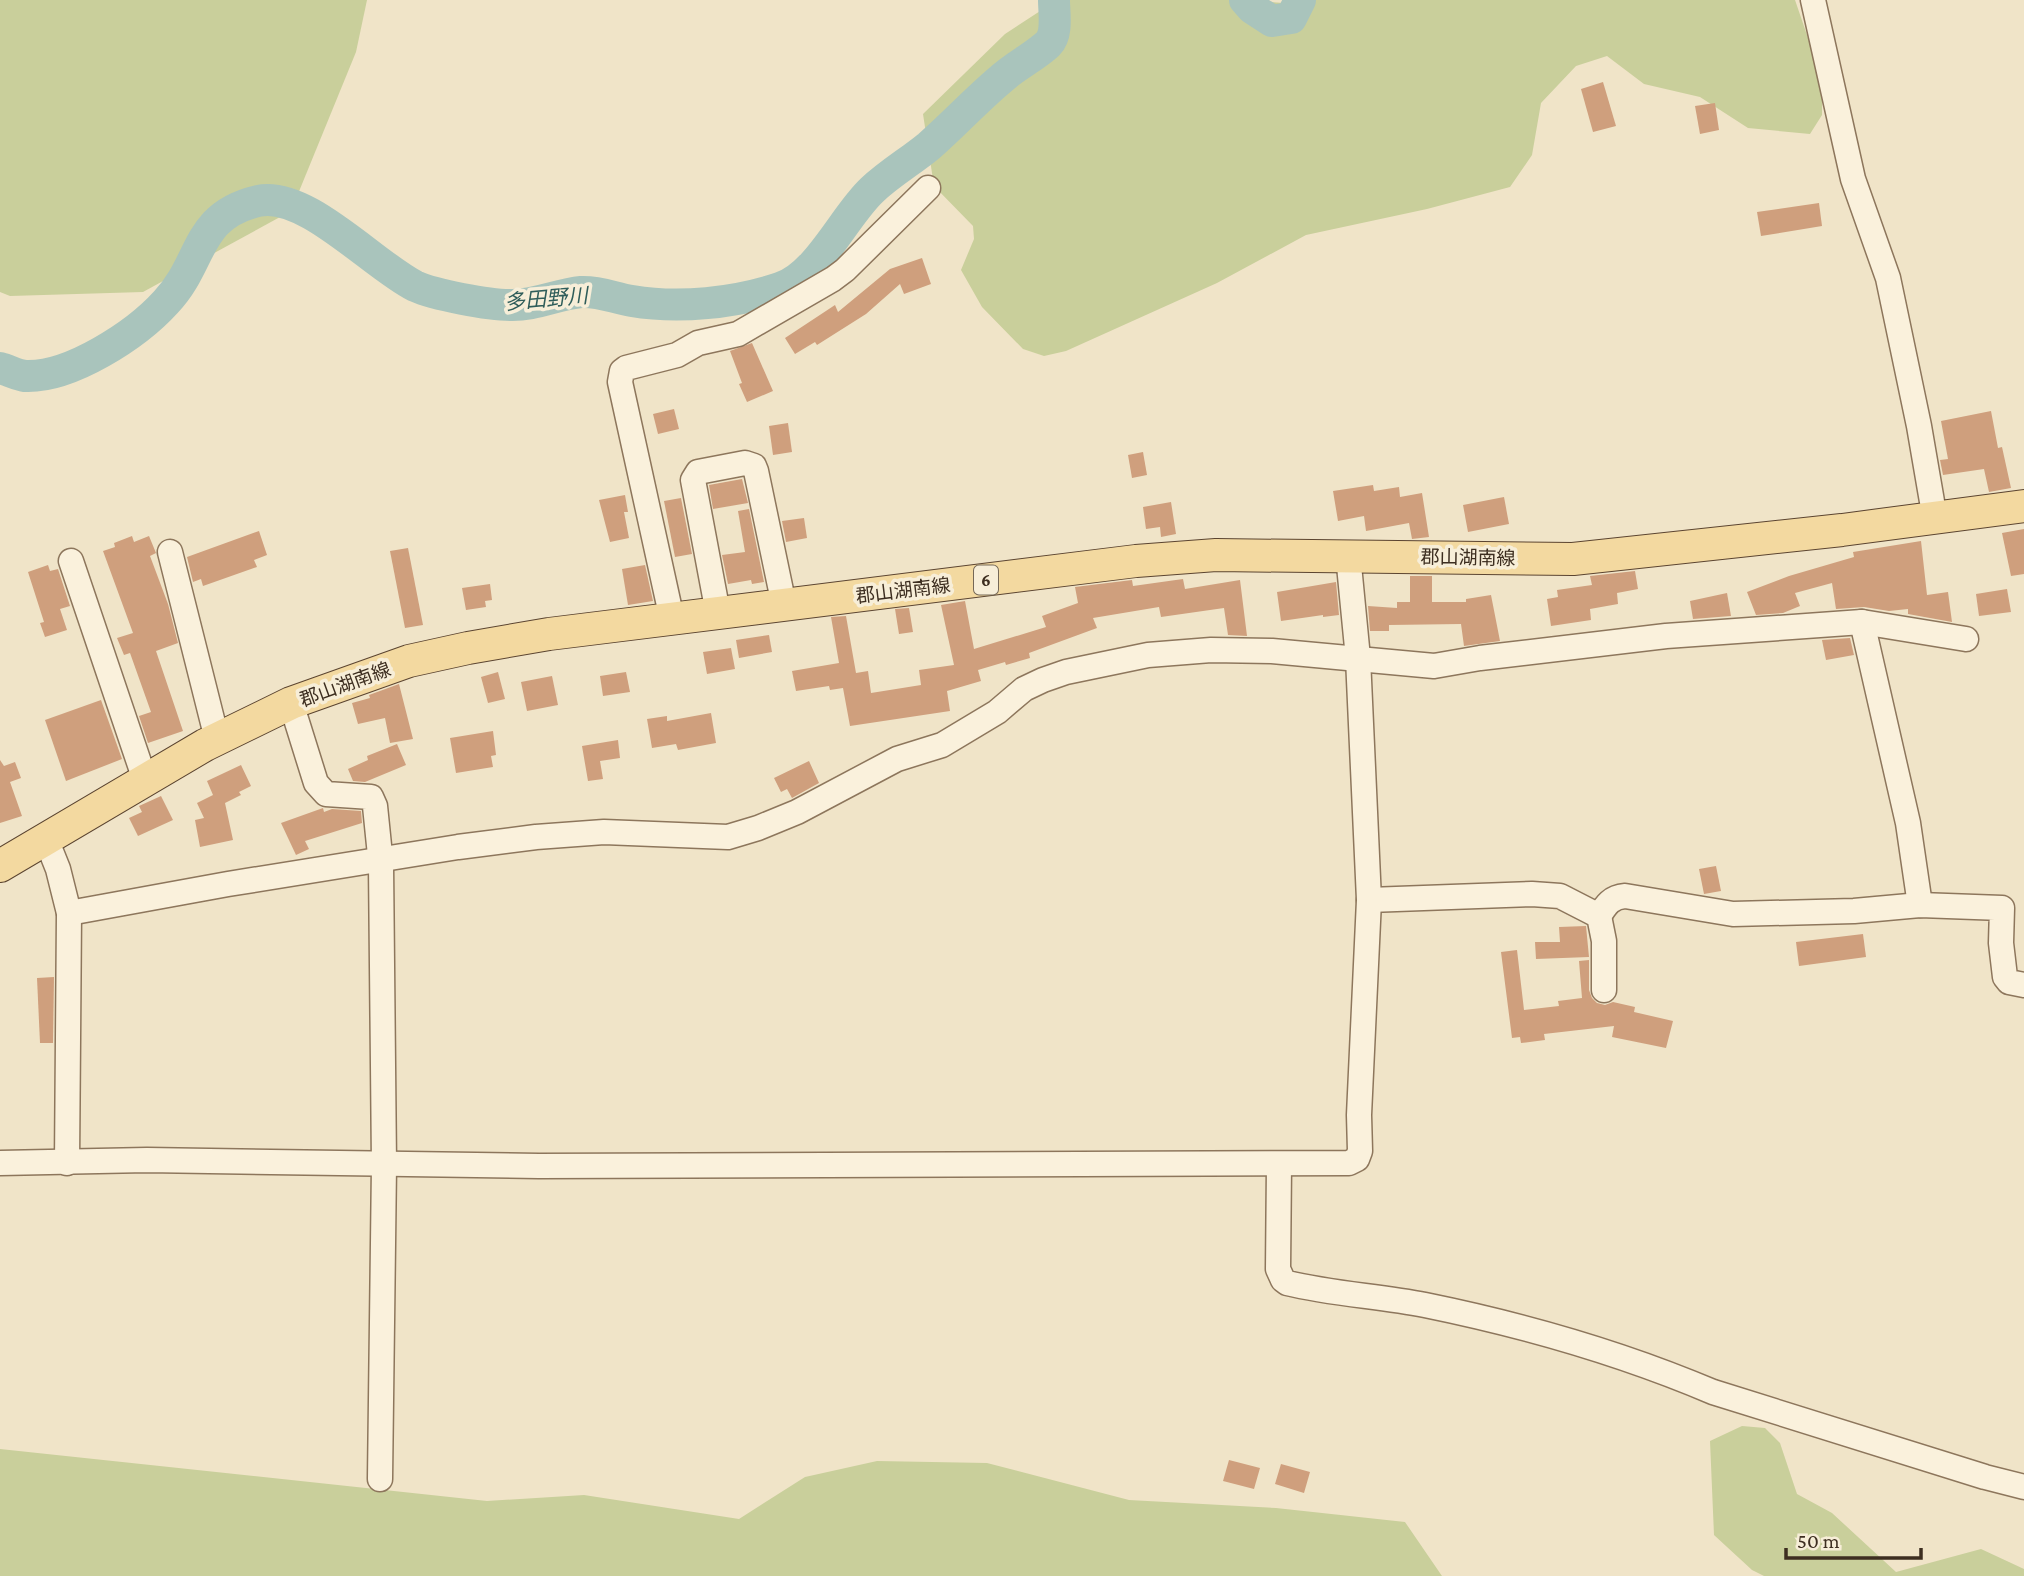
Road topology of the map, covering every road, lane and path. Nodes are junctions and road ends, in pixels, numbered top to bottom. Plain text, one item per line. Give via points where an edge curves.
1 (1813, 0) edge
2 (928, 188) dead end
3 (2024, 506) edge
4 (1935, 519) junction
5 (170, 552) dead end
6 (1348, 555) junction
7 (71, 561) dead end
8 (784, 605) junction
9 (718, 613) junction
10 (672, 618) junction
11 (1862, 621) junction
12 (1966, 639) dead end
13 (1358, 658) junction
14 (291, 703) junction
15 (217, 739) junction
16 (145, 780) junction
17 (46, 839) junction
18 (381, 861) junction
19 (0, 866) edge
20 (1369, 901) junction
21 (1920, 905) junction
22 (69, 913) junction
23 (1600, 916) junction
24 (2024, 985) edge
25 (1604, 990) dead end
26 (0, 1163) edge
27 (67, 1163) junction
28 (1279, 1165) junction
29 (384, 1166) junction
30 (380, 1479) dead end
31 (2024, 1487) edge

1 - 4 street via 1853,179 1888,278
2 - 10 street via 833,279 738,334 698,343 677,355 622,371 620,382
3 - 4 main road, 郡山湖南線 / 6
4 - 6 main road, 郡山湖南線 / 6 via 1573,559
5 - 15 street
6 - 8 main road, 郡山湖南線 / 6 via 1216,555 1136,561
6 - 13 street
7 - 16 street
8 - 9 main road, 郡山湖南線 / 6
8 - 9 street via 756,471 745,463 698,472 693,480
9 - 10 main road, 郡山湖南線 / 6
10 - 14 main road, 郡山湖南線 / 6 via 468,648 410,661
11 - 12 street
11 - 13 street via 1635,639 1434,666
11 - 21 street via 1908,824
13 - 18 street via 1211,650 1148,655 1066,672 1024,689 997,712 942,745 897,759 797,812 728,837 604,832 471,845
13 - 20 street
14 - 15 main road, 郡山湖南線 / 6
14 - 18 street via 322,792 371,797
15 - 16 main road, 郡山湖南線 / 6
16 - 17 main road, 郡山湖南線 / 6
17 - 19 main road, 郡山湖南線 / 6
17 - 22 street
18 - 22 street
18 - 29 street
20 - 23 street via 1532,894 1560,896
20 - 28 street via 1360,1151 1349,1163
21 - 23 street via 1854,912 1733,914 1616,896
21 - 24 street via 2002,908 2000,943 2005,977
22 - 27 street
23 - 25 street
26 - 27 street
27 - 29 street via 261,1161
28 - 29 street
28 - 31 street via 1278,1269 1287,1283 1425,1305 1576,1343 1713,1392
29 - 30 street

